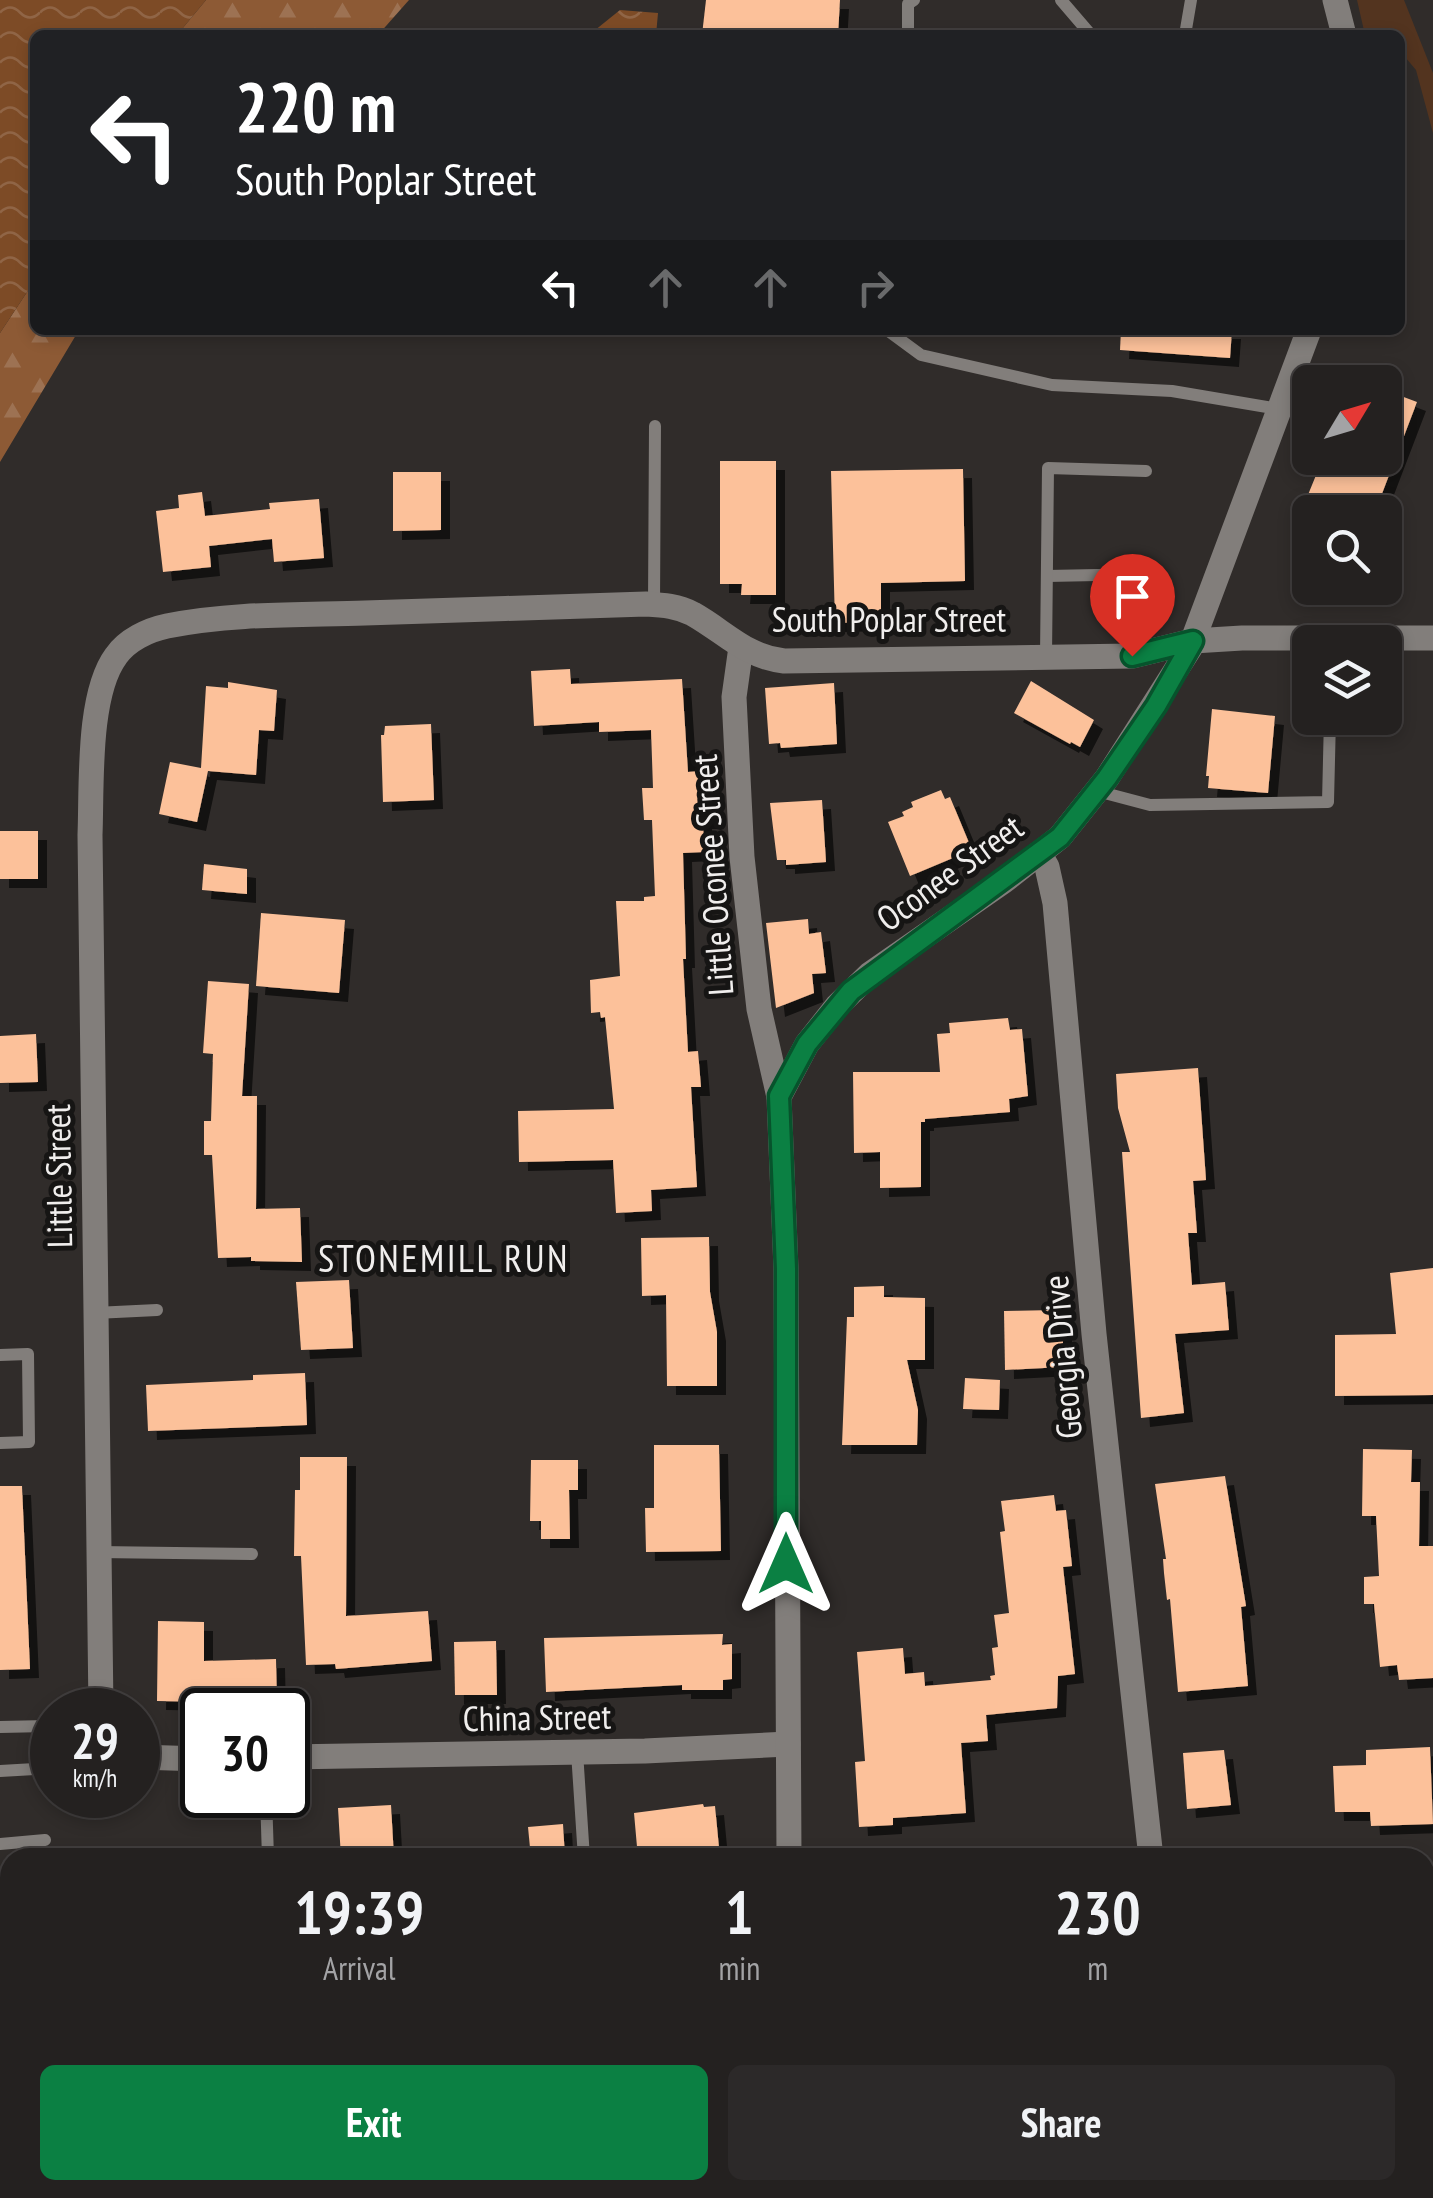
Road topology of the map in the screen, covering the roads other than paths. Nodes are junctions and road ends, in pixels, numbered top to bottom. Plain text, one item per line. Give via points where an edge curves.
1 (914, 0) edge
2 (1062, 0) edge
3 (1190, 0) edge
4 (1335, 0) edge
5 (908, 30) edge
6 (1087, 30) edge
7 (1186, 30) edge
8 (1343, 30) edge
9 (894, 335) edge
10 (1307, 335) edge
11 (1279, 409) junction
12 (655, 426) dead end
13 (1146, 471) dead end
14 (1148, 574) dead end
15 (1047, 576) junction
16 (654, 604) junction
17 (1433, 638) edge
18 (1193, 641) junction
19 (741, 647) junction
20 (122, 648) joint
21 (1046, 656) junction
22 (1330, 735) edge
23 (1097, 791) junction
24 (1040, 852) junction
25 (779, 1096) junction
26 (158, 1310) dead end
27 (96, 1312) junction
28 (0, 1355) edge
29 (0, 1442) edge
30 (98, 1552) junction
31 (252, 1554) dead end
32 (101, 1688) edge
33 (30, 1726) edge
34 (0, 1727) edge
35 (788, 1744) junction
36 (577, 1752) junction
37 (310, 1757) edge
38 (30, 1769) edge
39 (0, 1771) edge
40 (267, 1818) edge
41 (45, 1840) dead end
42 (0, 1844) edge
43 (268, 1848) edge
44 (583, 1848) edge
45 (789, 1848) edge
46 (1151, 1848) edge

1 - 5 lane via 908,4
2 - 6 lane
3 - 7 lane
4 - 8 street
9 - 11 lane via 922,355 1052,386 1172,391
10 - 11 street, Oconee Street
11 - 18 street, Oconee Street
12 - 16 lane
13 - 15 lane via 1048,468
14 - 15 lane
15 - 21 lane
16 - 19 street, South Poplar Street via 692,614
16 - 20 street, South Poplar Street via 255,616 166,626
17 - 18 street, South Poplar Street
18 - 21 street, South Poplar Street via 1132,656
18 - 23 street, Oconee Street
19 - 21 street, South Poplar Street via 784,661
19 - 25 street, Little Oconee Street via 734,697 742,857 759,1010
20 - 27 street, Little Street via 100,692 92,766
22 - 23 lane via 1328,802 1150,805
23 - 24 street, Oconee Street
24 - 25 street, Oconee Street via 851,991 807,1044
24 - 46 street, Georgia Drive via 1055,903
25 - 35 street
26 - 27 lane
27 - 30 street, Little Street
28 - 29 lane via 28,1354 29,1442
30 - 31 lane
30 - 32 street, Little Street
33 - 34 lane
35 - 36 street, China Street
35 - 45 street
36 - 37 street, China Street
36 - 44 lane
38 - 39 lane
40 - 43 lane
41 - 42 lane

